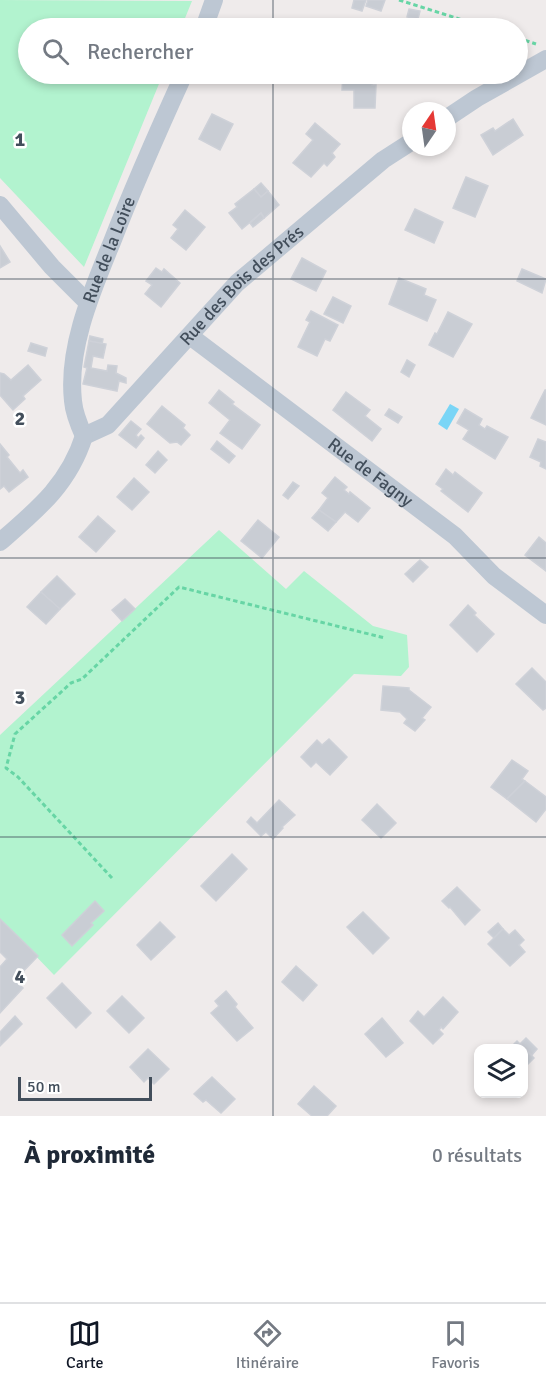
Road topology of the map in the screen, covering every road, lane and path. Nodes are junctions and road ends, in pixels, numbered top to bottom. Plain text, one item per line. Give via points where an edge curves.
1 (214, 0) edge
2 (399, 0) edge
3 (208, 18) edge
4 (456, 18) edge
5 (528, 44) edge
6 (542, 52) edge
7 (528, 62) edge
8 (179, 84) edge
9 (497, 84) edge
10 (456, 112) edge
11 (402, 148) edge
12 (0, 205) edge
13 (88, 303) junction
14 (190, 336) junction
15 (84, 436) junction
16 (0, 542) edge
17 (546, 615) edge
18 (385, 638) dead end
19 (112, 878) dead end

1 - 3 street
2 - 4 path
5 - 6 path
6 - 7 street
8 - 13 street, Rue de la Loire
9 - 10 street
11 - 14 street, Rue des Bois des Prés via 237,284
12 - 13 street
13 - 15 street, Rue de la Loire via 76,351 73,388 75,413
14 - 15 street, Rue des Bois des Prés via 108,425
14 - 17 street, Rue de Fagny via 455,536 494,576
15 - 16 street via 67,475
18 - 19 path via 179,587 82,679 71,683 15,734 6,768

